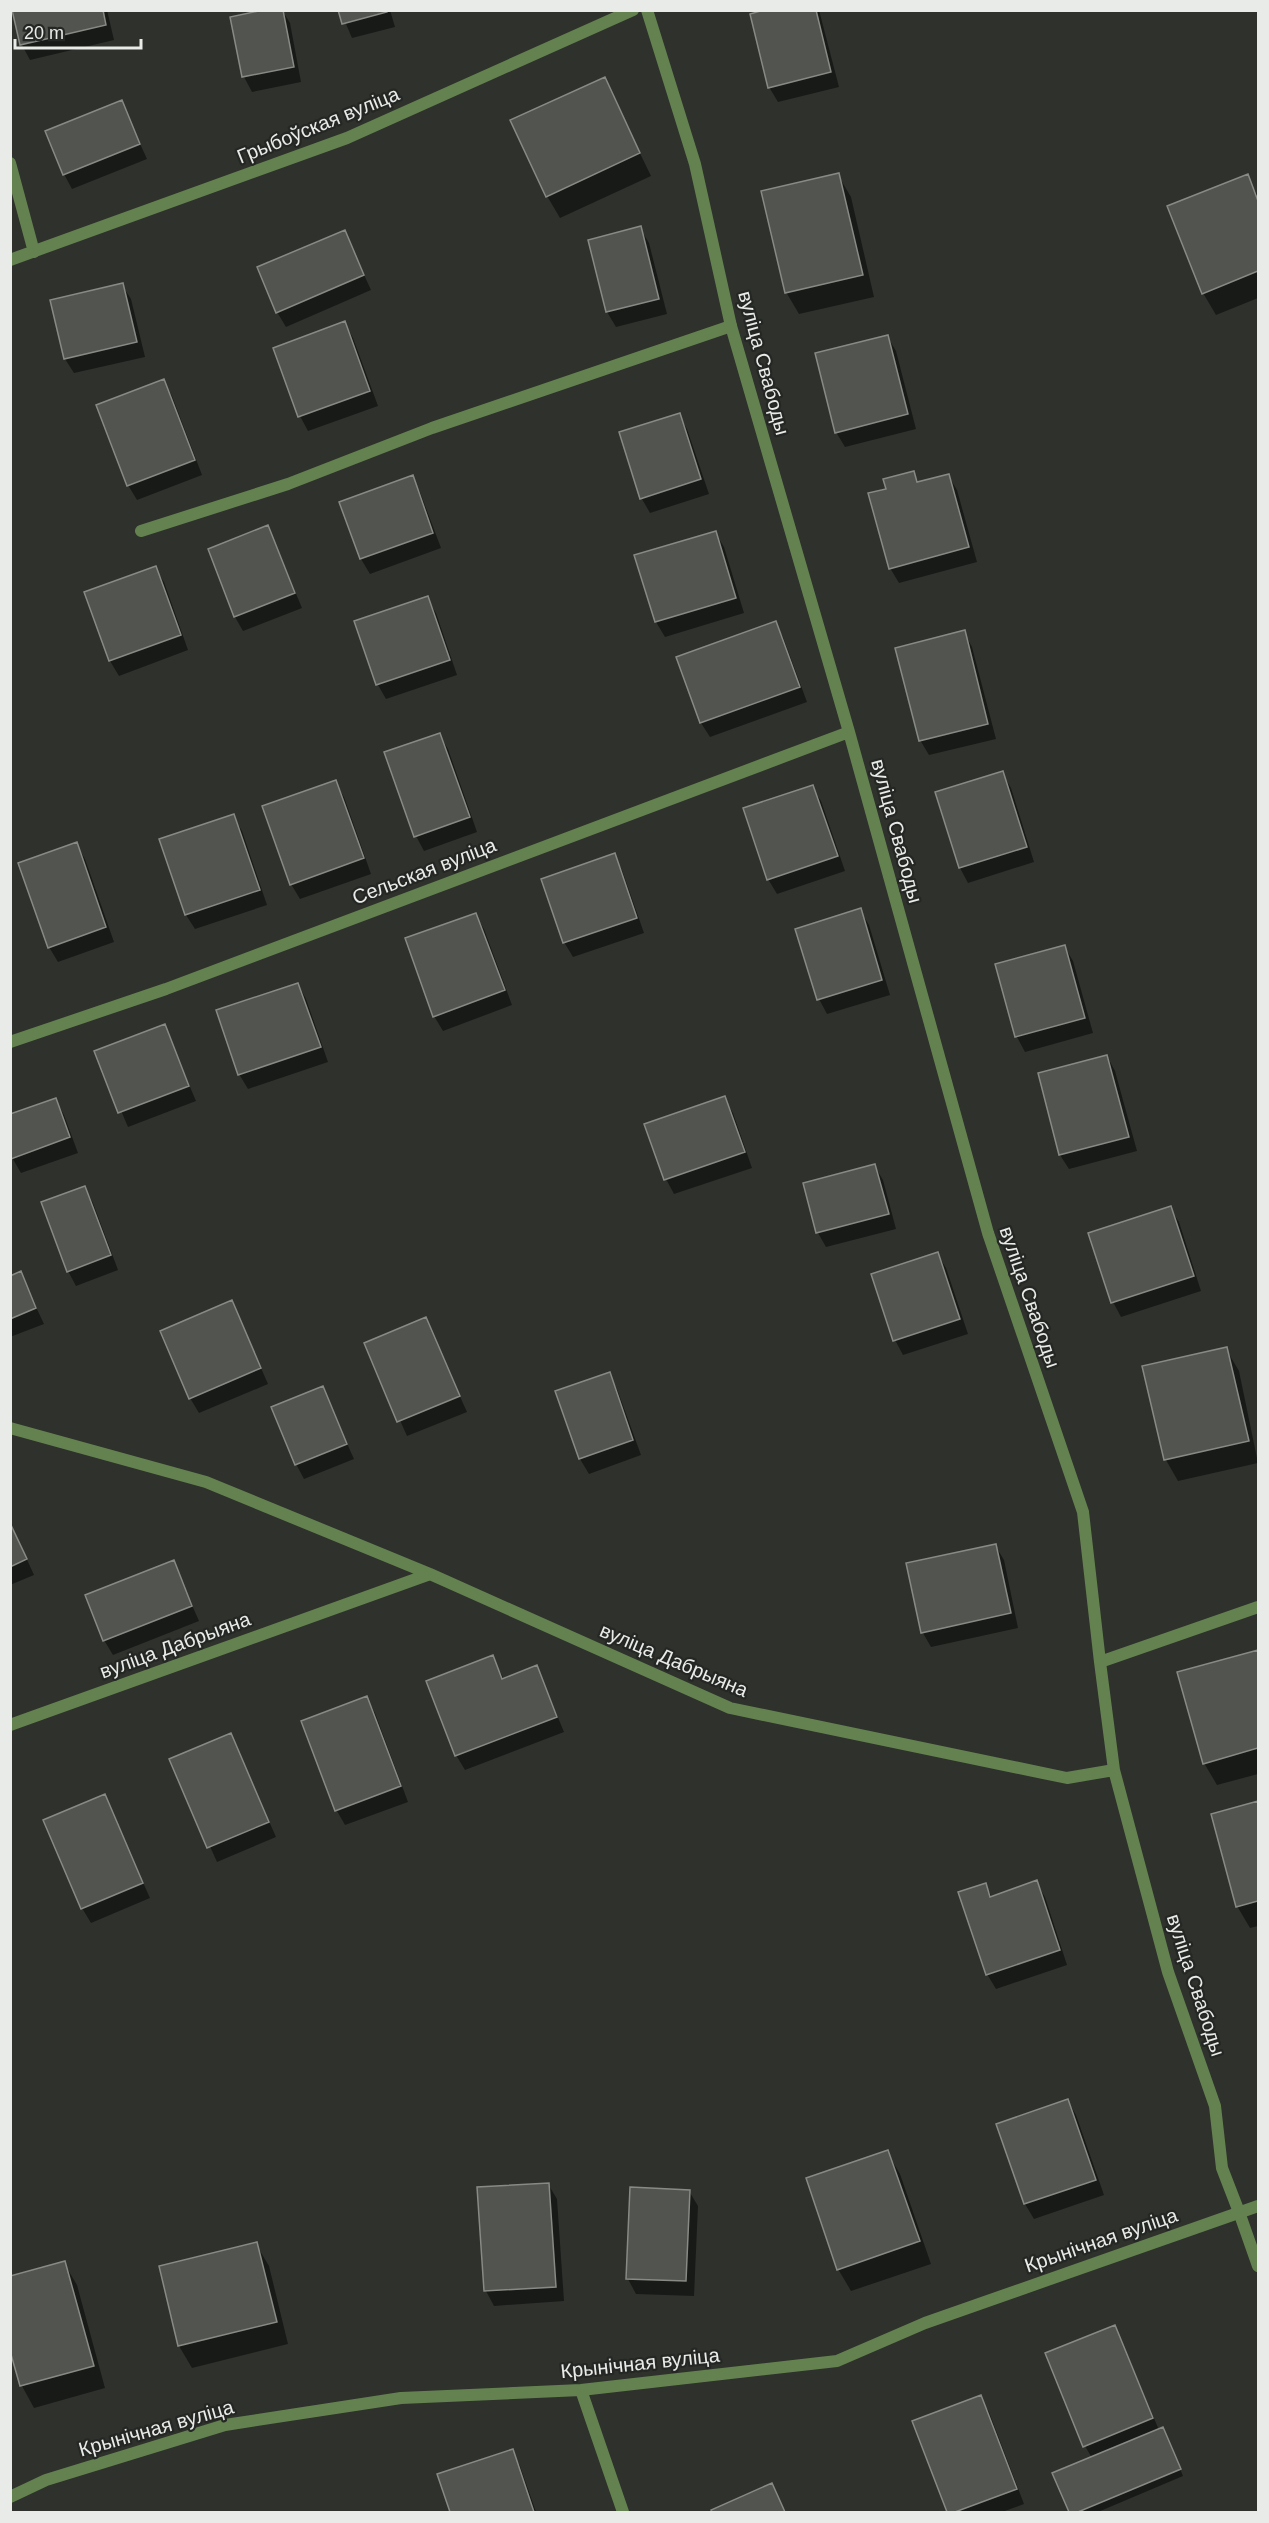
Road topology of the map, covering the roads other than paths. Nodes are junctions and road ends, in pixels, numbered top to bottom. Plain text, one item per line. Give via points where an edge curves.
1 (633, 10) edge
2 (647, 10) edge
3 (10, 163) edge
4 (34, 252) junction
5 (10, 260) edge
6 (731, 326) junction
7 (141, 531) dead end
8 (849, 732) junction
9 (10, 1042) edge
10 (10, 1428) edge
11 (430, 1574) junction
12 (1258, 1606) edge
13 (1100, 1662) junction
14 (10, 1725) edge
15 (1114, 1770) junction
16 (1258, 2206) edge
17 (1239, 2212) junction
18 (1258, 2266) edge
19 (581, 2390) junction
20 (10, 2497) edge
21 (623, 2512) edge

1 - 4 street, Грыбоўская вуліца via 347,138
2 - 6 street, вуліца Свабоды via 695,164
3 - 4 street
4 - 5 street, Грыбоўская вуліца
6 - 7 street via 432,428 288,484
6 - 8 street, вуліца Свабоды
8 - 9 street, Сельская вуліца via 166,989
8 - 13 street, вуліца Свабоды via 988,1233 1083,1512
10 - 11 street via 206,1482
11 - 14 street, вуліца Дабрыяна
11 - 15 street, вуліца Дабрыяна via 730,1708 1067,1778
12 - 13 street
13 - 15 street
15 - 17 street, вуліца Свабоды via 1168,1972 1215,2106 1222,2168
16 - 17 street, Крынічная вуліца
17 - 18 street, вуліца Свабоды
17 - 19 street, Крынічная вуліца via 925,2322 837,2361
19 - 20 street, Крынічная вуліца via 401,2398 225,2425 46,2480
19 - 21 street

